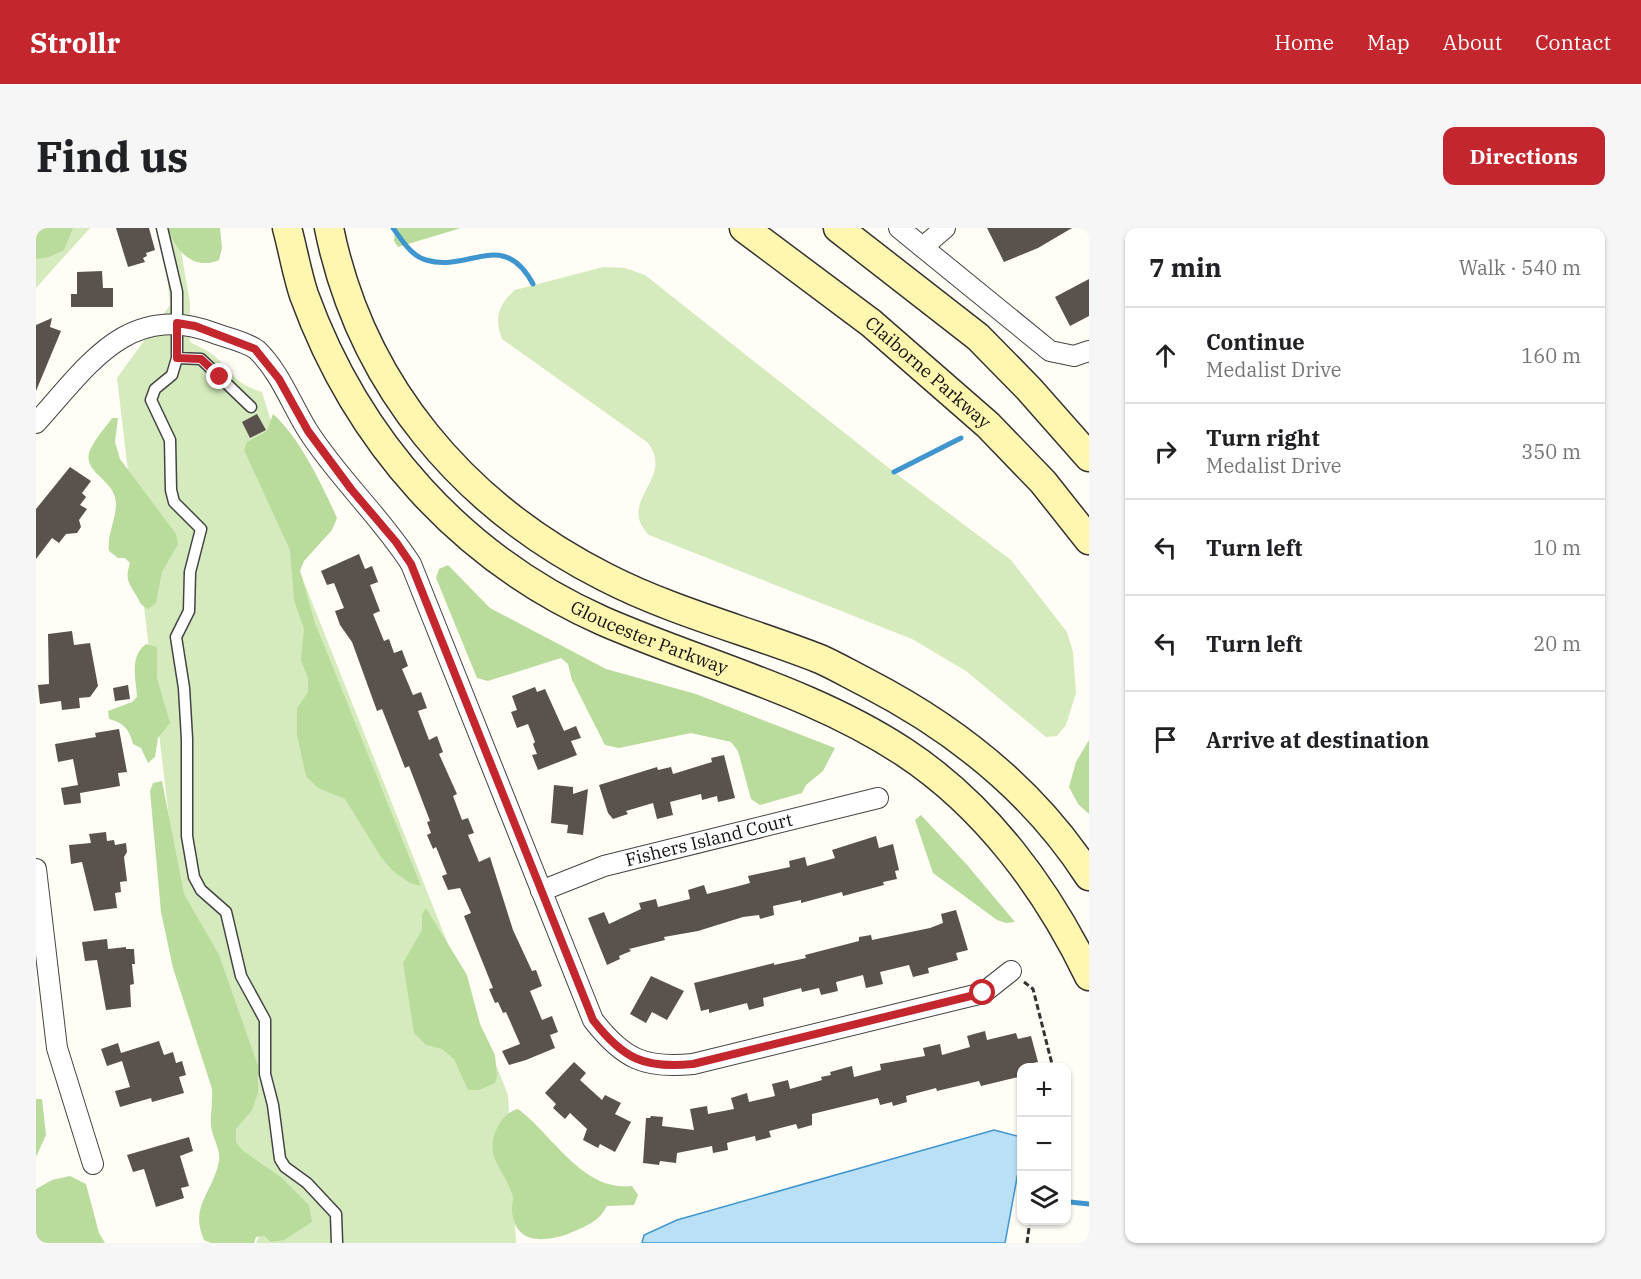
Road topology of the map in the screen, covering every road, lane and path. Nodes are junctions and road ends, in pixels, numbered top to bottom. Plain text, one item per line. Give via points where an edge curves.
1 (162, 228) edge
2 (287, 228) edge
3 (328, 228) edge
4 (744, 228) edge
5 (838, 228) edge
6 (899, 228) edge
7 (945, 228) edge
8 (923, 248) junction
9 (177, 323) junction
10 (1089, 351) edge
11 (177, 358) junction
12 (251, 407) dead end
13 (36, 423) edge
14 (1089, 457) edge
15 (1089, 540) edge
16 (878, 798) dead end
17 (1089, 876) edge
18 (36, 878) edge
19 (541, 891) junction
20 (1011, 971) joint
21 (1089, 976) edge
22 (1052, 1063) edge
23 (93, 1164) dead end
24 (1029, 1225) edge
25 (337, 1243) edge
26 (1027, 1243) edge

1 - 9 lane via 177,292
2 - 21 main road, Gloucester Parkway via 304,293 351,399 400,469 452,523 491,556 603,621 825,706 904,752 978,814 1030,874 1066,930
3 - 17 main road, Gloucester Parkway via 349,301 380,367 425,436 483,496 549,546 606,578 823,661 915,708 984,757 1036,806
4 - 15 main road, Claiborne Parkway via 871,323 988,425 1043,482
5 - 14 main road via 978,337
6 - 8 street
7 - 8 street
8 - 10 street via 1050,351 1074,356
9 - 11 lane
9 - 13 street via 157,324 119,338 101,352
9 - 19 street via 255,349 279,379 308,431 411,564
11 - 12 lane via 201,359
11 - 25 lane via 172,375 155,389 151,400 170,440 172,497 201,529 190,572 189,611 176,637 184,688 186,807 192,867 197,885 226,912 241,976 265,1020 265,1074 280,1159 336,1214
16 - 19 street, Fishers Island Court via 604,866
18 - 23 street via 57,1048
19 - 20 street via 593,1020 624,1052 665,1067 740,1053 983,993
20 - 22 path via 1033,988
24 - 26 path

